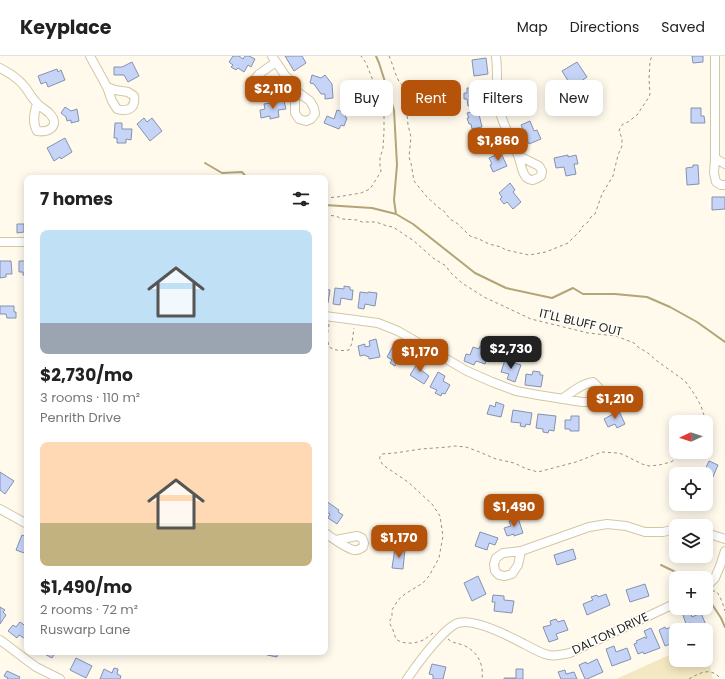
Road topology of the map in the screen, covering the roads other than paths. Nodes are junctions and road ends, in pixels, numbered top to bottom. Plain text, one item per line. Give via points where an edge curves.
1 (90, 56) edge
2 (496, 56) edge
3 (715, 56) edge
4 (274, 59) edge
5 (0, 68) edge
6 (288, 78) junction
7 (107, 87) dead end
8 (296, 90) dead end
9 (37, 104) dead end
10 (519, 156) dead end
11 (715, 158) junction
12 (725, 164) edge
13 (725, 185) edge
14 (0, 242) edge
15 (24, 242) edge
16 (328, 317) edge
17 (563, 398) dead end
18 (0, 509) edge
19 (24, 521) edge
20 (669, 531) edge
21 (328, 535) edge
22 (713, 535) edge
23 (725, 539) edge
24 (336, 540) dead end
25 (521, 551) dead end
26 (725, 552) edge
27 (715, 578) junction
28 (725, 578) edge
29 (713, 581) edge
30 (669, 606) edge
31 (1, 644) edge
32 (60, 679) edge
33 (407, 679) edge

1 - 7 street
2 - 10 street via 500,110
3 - 11 street
4 - 6 street
4 - 6 street via 254,80 254,89 263,93
5 - 9 street via 17,78
6 - 8 street
11 - 12 street
11 - 13 street via 716,182
14 - 15 street
16 - 17 street via 378,323 398,331 467,371 492,382 516,391
18 - 19 street
20 - 25 street via 645,532 607,524 588,527
21 - 24 street
22 - 23 street
26 - 27 street
27 - 28 street
27 - 29 street
30 - 33 street, DALTON DRIVE via 570,653 558,655 548,655 489,628 468,622 457,623 429,650
31 - 32 street

